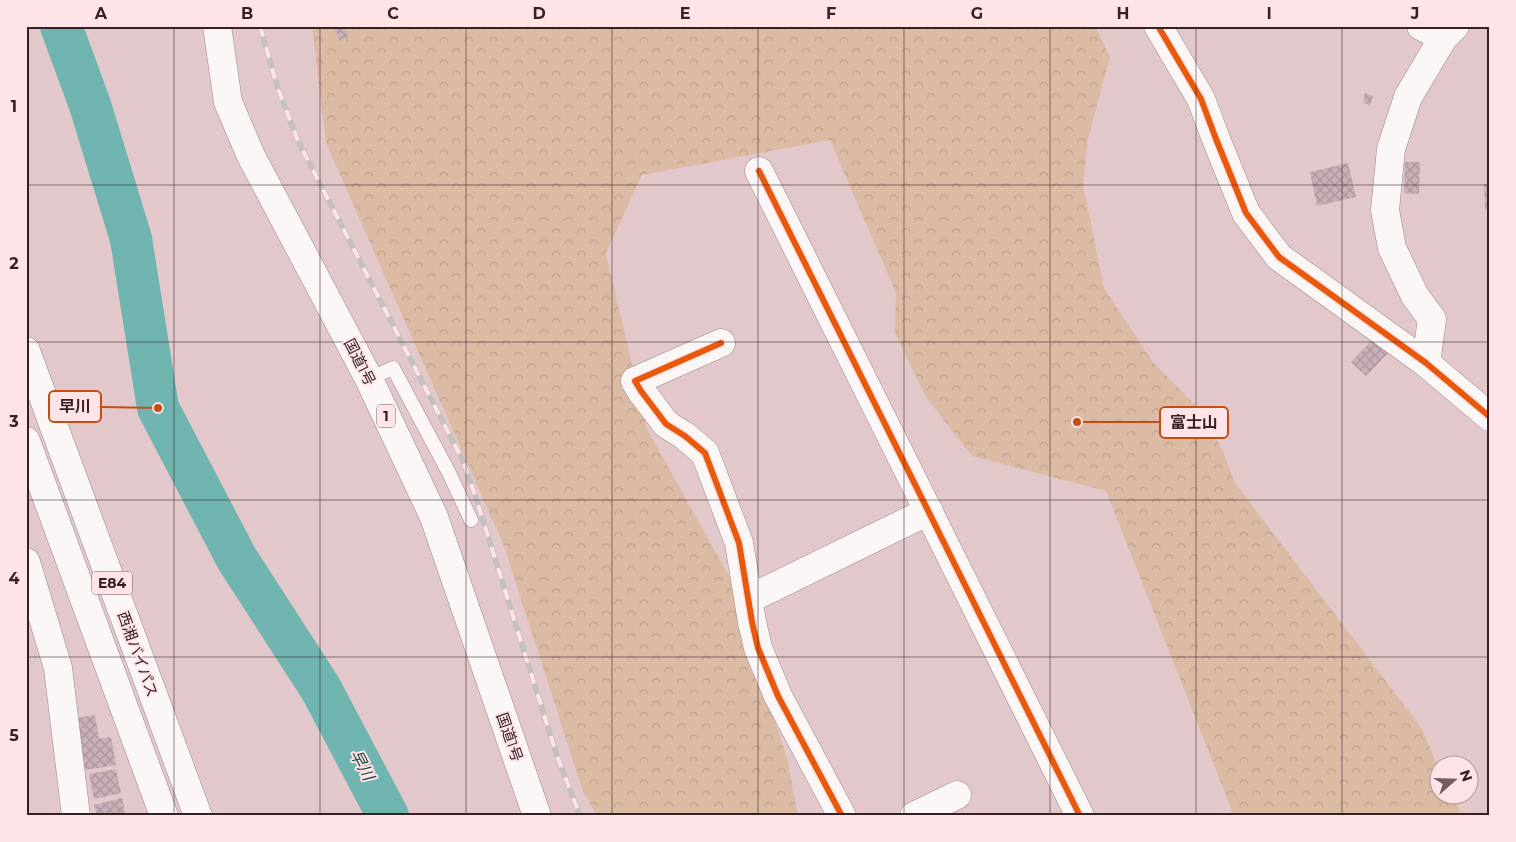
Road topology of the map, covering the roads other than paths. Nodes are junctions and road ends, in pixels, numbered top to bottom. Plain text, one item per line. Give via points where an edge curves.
1 (217, 26) edge
2 (1158, 26) edge
3 (1440, 30) edge
4 (759, 171) dead end
5 (721, 343) dead end
6 (26, 351) edge
7 (1426, 363) junction
8 (369, 379) junction
9 (1490, 417) edge
10 (26, 441) edge
11 (929, 511) junction
12 (471, 520) dead end
13 (26, 562) edge
14 (749, 599) junction
15 (957, 795) dead end
16 (76, 816) edge
17 (164, 816) edge
18 (198, 816) edge
19 (537, 816) edge
20 (842, 816) edge
21 (914, 816) edge
22 (1080, 816) edge

1 - 8 main road, 国道1号 / 1 via 228,102 251,156
2 - 7 main road via 1201,98 1246,213 1279,257
3 - 7 main road via 1408,97 1391,149 1385,210 1392,248 1414,296 1432,319
4 - 11 main road
5 - 14 main road via 635,381 666,424 705,454 739,543
6 - 18 main road, 西湘バイパス / E84
7 - 9 main road
8 - 12 lane via 392,368
8 - 19 main road, 国道1号 / 1 via 434,517
10 - 17 main road, 西湘バイパス / E84
11 - 14 main road
11 - 22 main road
13 - 16 main road via 58,668
14 - 20 main road via 758,648 778,696
15 - 21 main road

